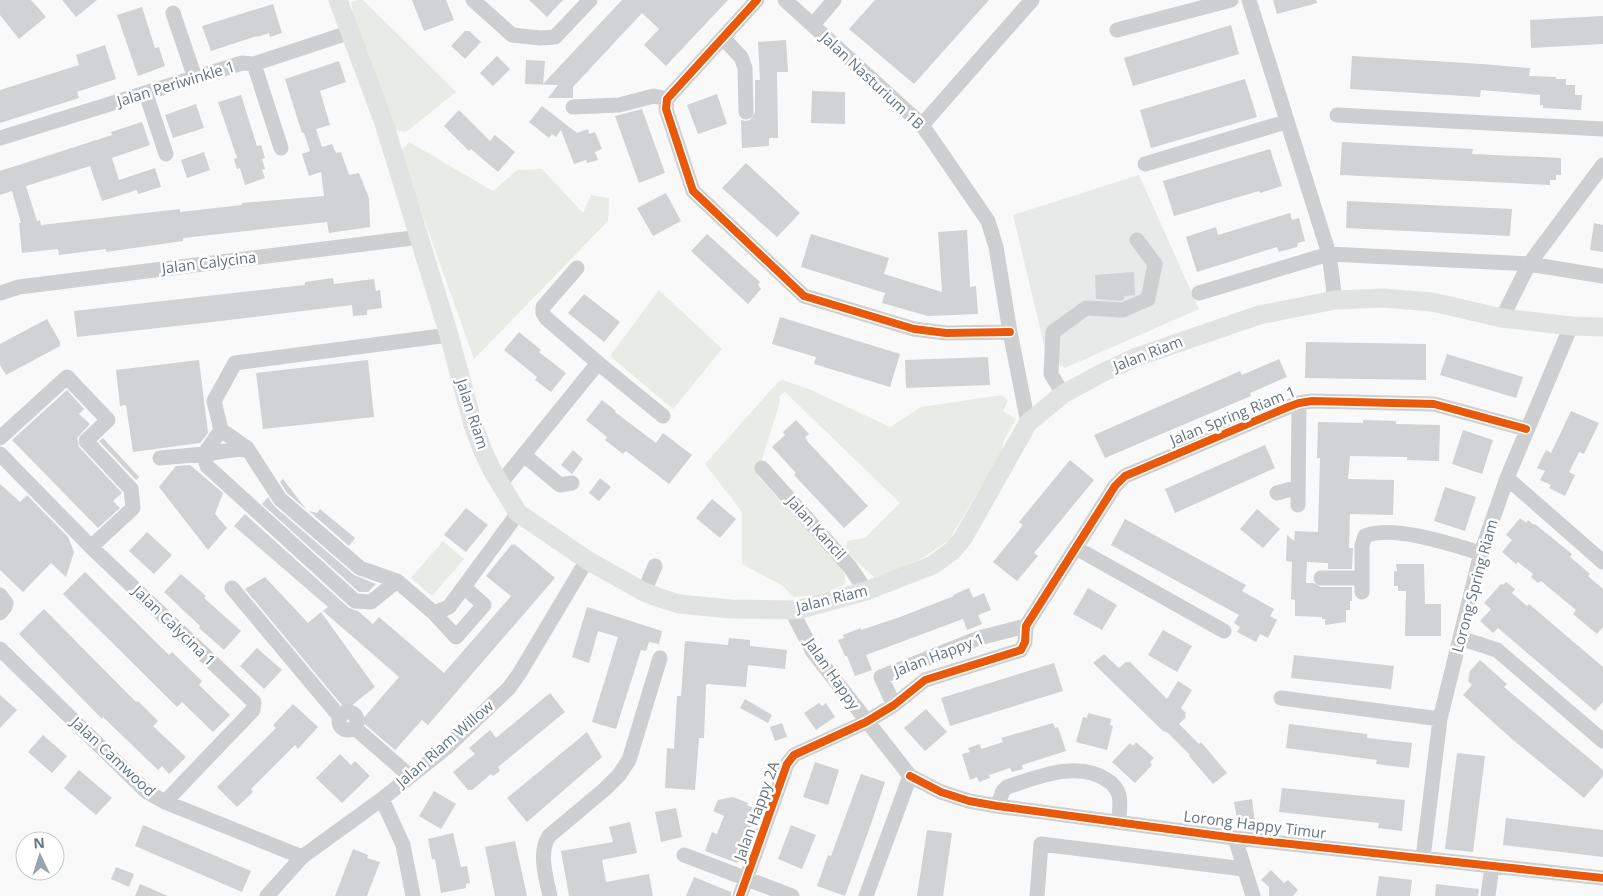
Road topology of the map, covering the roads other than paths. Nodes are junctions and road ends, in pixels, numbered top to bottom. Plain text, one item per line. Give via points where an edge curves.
1 (338, 0) edge
2 (473, 0) edge
3 (590, 0) edge
4 (757, 0) edge
5 (786, 0) edge
6 (834, 0) edge
7 (1032, 0) edge
8 (1231, 0) edge
9 (1249, 0) edge
10 (173, 13) dead end
11 (812, 25) junction
12 (1117, 30) dead end
13 (351, 32) junction
14 (723, 38) junction
15 (254, 64) junction
16 (195, 78) junction
17 (146, 94) junction
18 (667, 99) junction
19 (573, 107) dead end
20 (746, 112) dead end
21 (1337, 115) dead end
22 (1286, 122) junction
23 (922, 126) junction
24 (1603, 129) edge
25 (0, 138) edge
26 (281, 148) dead end
27 (166, 154) dead end
28 (1145, 164) dead end
29 (1603, 165) edge
30 (420, 238) junction
31 (1137, 240) dead end
32 (1329, 254) junction
33 (1529, 264) junction
34 (577, 268) dead end
35 (1603, 276) edge
36 (0, 293) edge
37 (1199, 293) dead end
38 (1335, 300) junction
39 (1502, 318) junction
40 (1571, 326) junction
41 (1603, 327) edge
42 (1010, 332) junction
43 (449, 334) junction
44 (598, 363) junction
45 (1064, 394) junction
46 (1299, 402) junction
47 (663, 416) dead end
48 (1028, 422) junction
49 (1526, 429) junction
50 (221, 430) junction
51 (0, 438) edge
52 (247, 448) junction
53 (0, 454) edge
54 (204, 454) junction
55 (524, 455) junction
56 (160, 458) dead end
57 (762, 468) dead end
58 (1507, 478) junction
59 (572, 483) dead end
60 (500, 484) junction
61 (1298, 487) junction
62 (1277, 493) dead end
63 (1298, 506) dead end
64 (518, 512) junction
65 (91, 547) junction
66 (1076, 548) junction
67 (1481, 554) junction
68 (587, 560) junction
69 (1603, 562) edge
70 (655, 566) dead end
71 (1321, 578) dead end
72 (397, 581) junction
73 (464, 587) junction
74 (232, 588) dead end
75 (866, 591) junction
76 (644, 592) junction
77 (0, 596) edge
78 (797, 610) junction
79 (0, 613) edge
80 (434, 613) junction
81 (1028, 624) junction
82 (1224, 632) dead end
83 (1460, 638) junction
84 (2, 656) edge
85 (660, 658) dead end
86 (1281, 698) dead end
87 (894, 705) junction
88 (1440, 719) junction
89 (866, 722) junction
90 (1603, 741) edge
91 (410, 776) junction
92 (910, 776) junction
93 (382, 799) junction
94 (165, 802) junction
95 (997, 806) junction
96 (1119, 822) junction
97 (1235, 838) junction
98 (684, 855) dead end
99 (302, 857) junction
100 (1423, 858) junction
101 (1492, 866) junction
102 (1244, 869) junction
103 (748, 878) junction
104 (1603, 878) edge
105 (267, 896) edge
106 (413, 896) edge
107 (550, 896) edge
108 (740, 896) edge
109 (792, 896) edge
110 (866, 896) edge
111 (1037, 896) edge
112 (1253, 896) edge
113 (1488, 896) edge

1 - 13 main road, Jalan Riam
2 - 3 street via 512,35 540,38 556,37
4 - 14 street
5 - 11 street, Jalan Nasturium 1B
6 - 11 street
7 - 23 street
8 - 12 street
9 - 22 street
10 - 16 street
11 - 23 street, Jalan Nasturium 1B
13 - 15 street, Jalan Periwinkle 1
13 - 30 main road, Jalan Riam via 384,122
14 - 18 street
14 - 20 street via 741,57 745,68
15 - 16 street, Jalan Periwinkle 1 via 242,63
15 - 26 street
16 - 17 street, Jalan Periwinkle 1
17 - 25 street, Jalan Periwinkle 1
17 - 27 street
18 - 19 street via 654,96 619,105
18 - 42 street via 666,109 693,191 804,296 914,329 946,333
21 - 24 street
22 - 28 street
22 - 32 street
23 - 42 street, Jalan Nasturium 1B via 988,221 996,247
29 - 33 street
30 - 36 street, Jalan Calycina via 18,287
30 - 43 main road, Jalan Riam
31 - 45 street via 1154,264 1148,299 1123,310 1086,308 1053,332 1052,374
32 - 33 street
32 - 37 street
32 - 38 street
33 - 35 street
33 - 39 street
34 - 44 street via 542,306 543,313
38 - 39 main road, Jalan Riam via 1383,298 1432,302
38 - 45 main road, Jalan Riam via 1259,315 1134,358
39 - 40 main road, Jalan Riam
40 - 41 main road, Jalan Riam
40 - 49 street, Lorong Spring Riam
42 - 48 street, Jalan Nasturium 1B
43 - 50 street via 235,363 214,401
43 - 60 main road, Jalan Riam via 473,426
44 - 47 street
44 - 55 street
45 - 48 main road, Jalan Riam
46 - 49 street, Jalan Spring Riam 1 via 1434,404
46 - 61 street
46 - 66 street, Jalan Spring Riam 1 via 1125,476
48 - 75 main road, Jalan Riam via 952,551 933,565
49 - 58 street, Lorong Spring Riam
50 - 52 street
50 - 54 street
51 - 65 street via 67,377 108,420 86,441 131,489 133,508
52 - 54 street
52 - 72 street via 280,499 360,568
53 - 65 street, Jalan Calycina 1
54 - 56 street
54 - 72 street via 207,466 355,600 371,602
55 - 59 street via 560,485
55 - 60 street
57 - 75 street, Jalan Kancil via 850,567
58 - 67 street, Lorong Spring Riam
58 - 69 street
60 - 64 main road, Jalan Riam
61 - 62 street
61 - 63 street
64 - 68 main road, Jalan Riam
64 - 73 street
65 - 94 street, Jalan Calycina 1 via 254,702 253,710
66 - 81 street, Jalan Spring Riam 1
66 - 82 street
67 - 71 street via 1419,536 1374,532 1366,536 1362,545 1362,585
67 - 83 street, Lorong Spring Riam
68 - 76 main road, Jalan Riam
68 - 91 street, Jalan Riam Willow via 514,681 446,748
70 - 76 street
72 - 80 street
73 - 80 street via 449,607
73 - 80 street via 484,606 456,637
74 - 91 street via 340,717 342,728 355,728
75 - 78 main road, Jalan Riam
76 - 78 main road, Jalan Riam via 679,604 731,610
77 - 79 street via 6,603
78 - 89 street, Jalan Happy via 796,620 813,652
81 - 87 street, Jalan Happy 1 via 1020,650 925,680
81 - 87 street, Jalan Happy 1 via 979,638 881,678
83 - 88 street, Lorong Spring Riam
83 - 90 street via 1497,650
84 - 94 street, Jalan Camwood via 147,792
85 - 107 street via 629,760 612,782 549,836 544,844
86 - 88 street
87 - 89 street, Jalan Happy 1
88 - 100 street, Lorong Spring Riam
89 - 92 street, Jalan Happy
89 - 103 street, Jalan Happy 2A via 794,755 787,764
91 - 93 street, Jalan Riam Willow
92 - 95 street, Lorong Happy Timur via 941,792
92 - 110 street
93 - 99 street, Jalan Riam Willow
93 - 106 street via 403,846
94 - 99 street, Jalan Camwood
95 - 96 street, Lorong Happy Timur
95 - 96 street via 1007,786 1079,770 1099,774 1119,793
96 - 97 street, Lorong Happy Timur
97 - 100 street, Lorong Happy Timur
97 - 102 street
98 - 103 street
99 - 105 street, Jalan Riam Willow
100 - 101 street, Lorong Happy Timur
101 - 104 street, Lorong Happy Timur
101 - 113 street
102 - 111 street via 1041,844
102 - 112 street
103 - 108 street, Jalan Happy 2A
103 - 109 street

